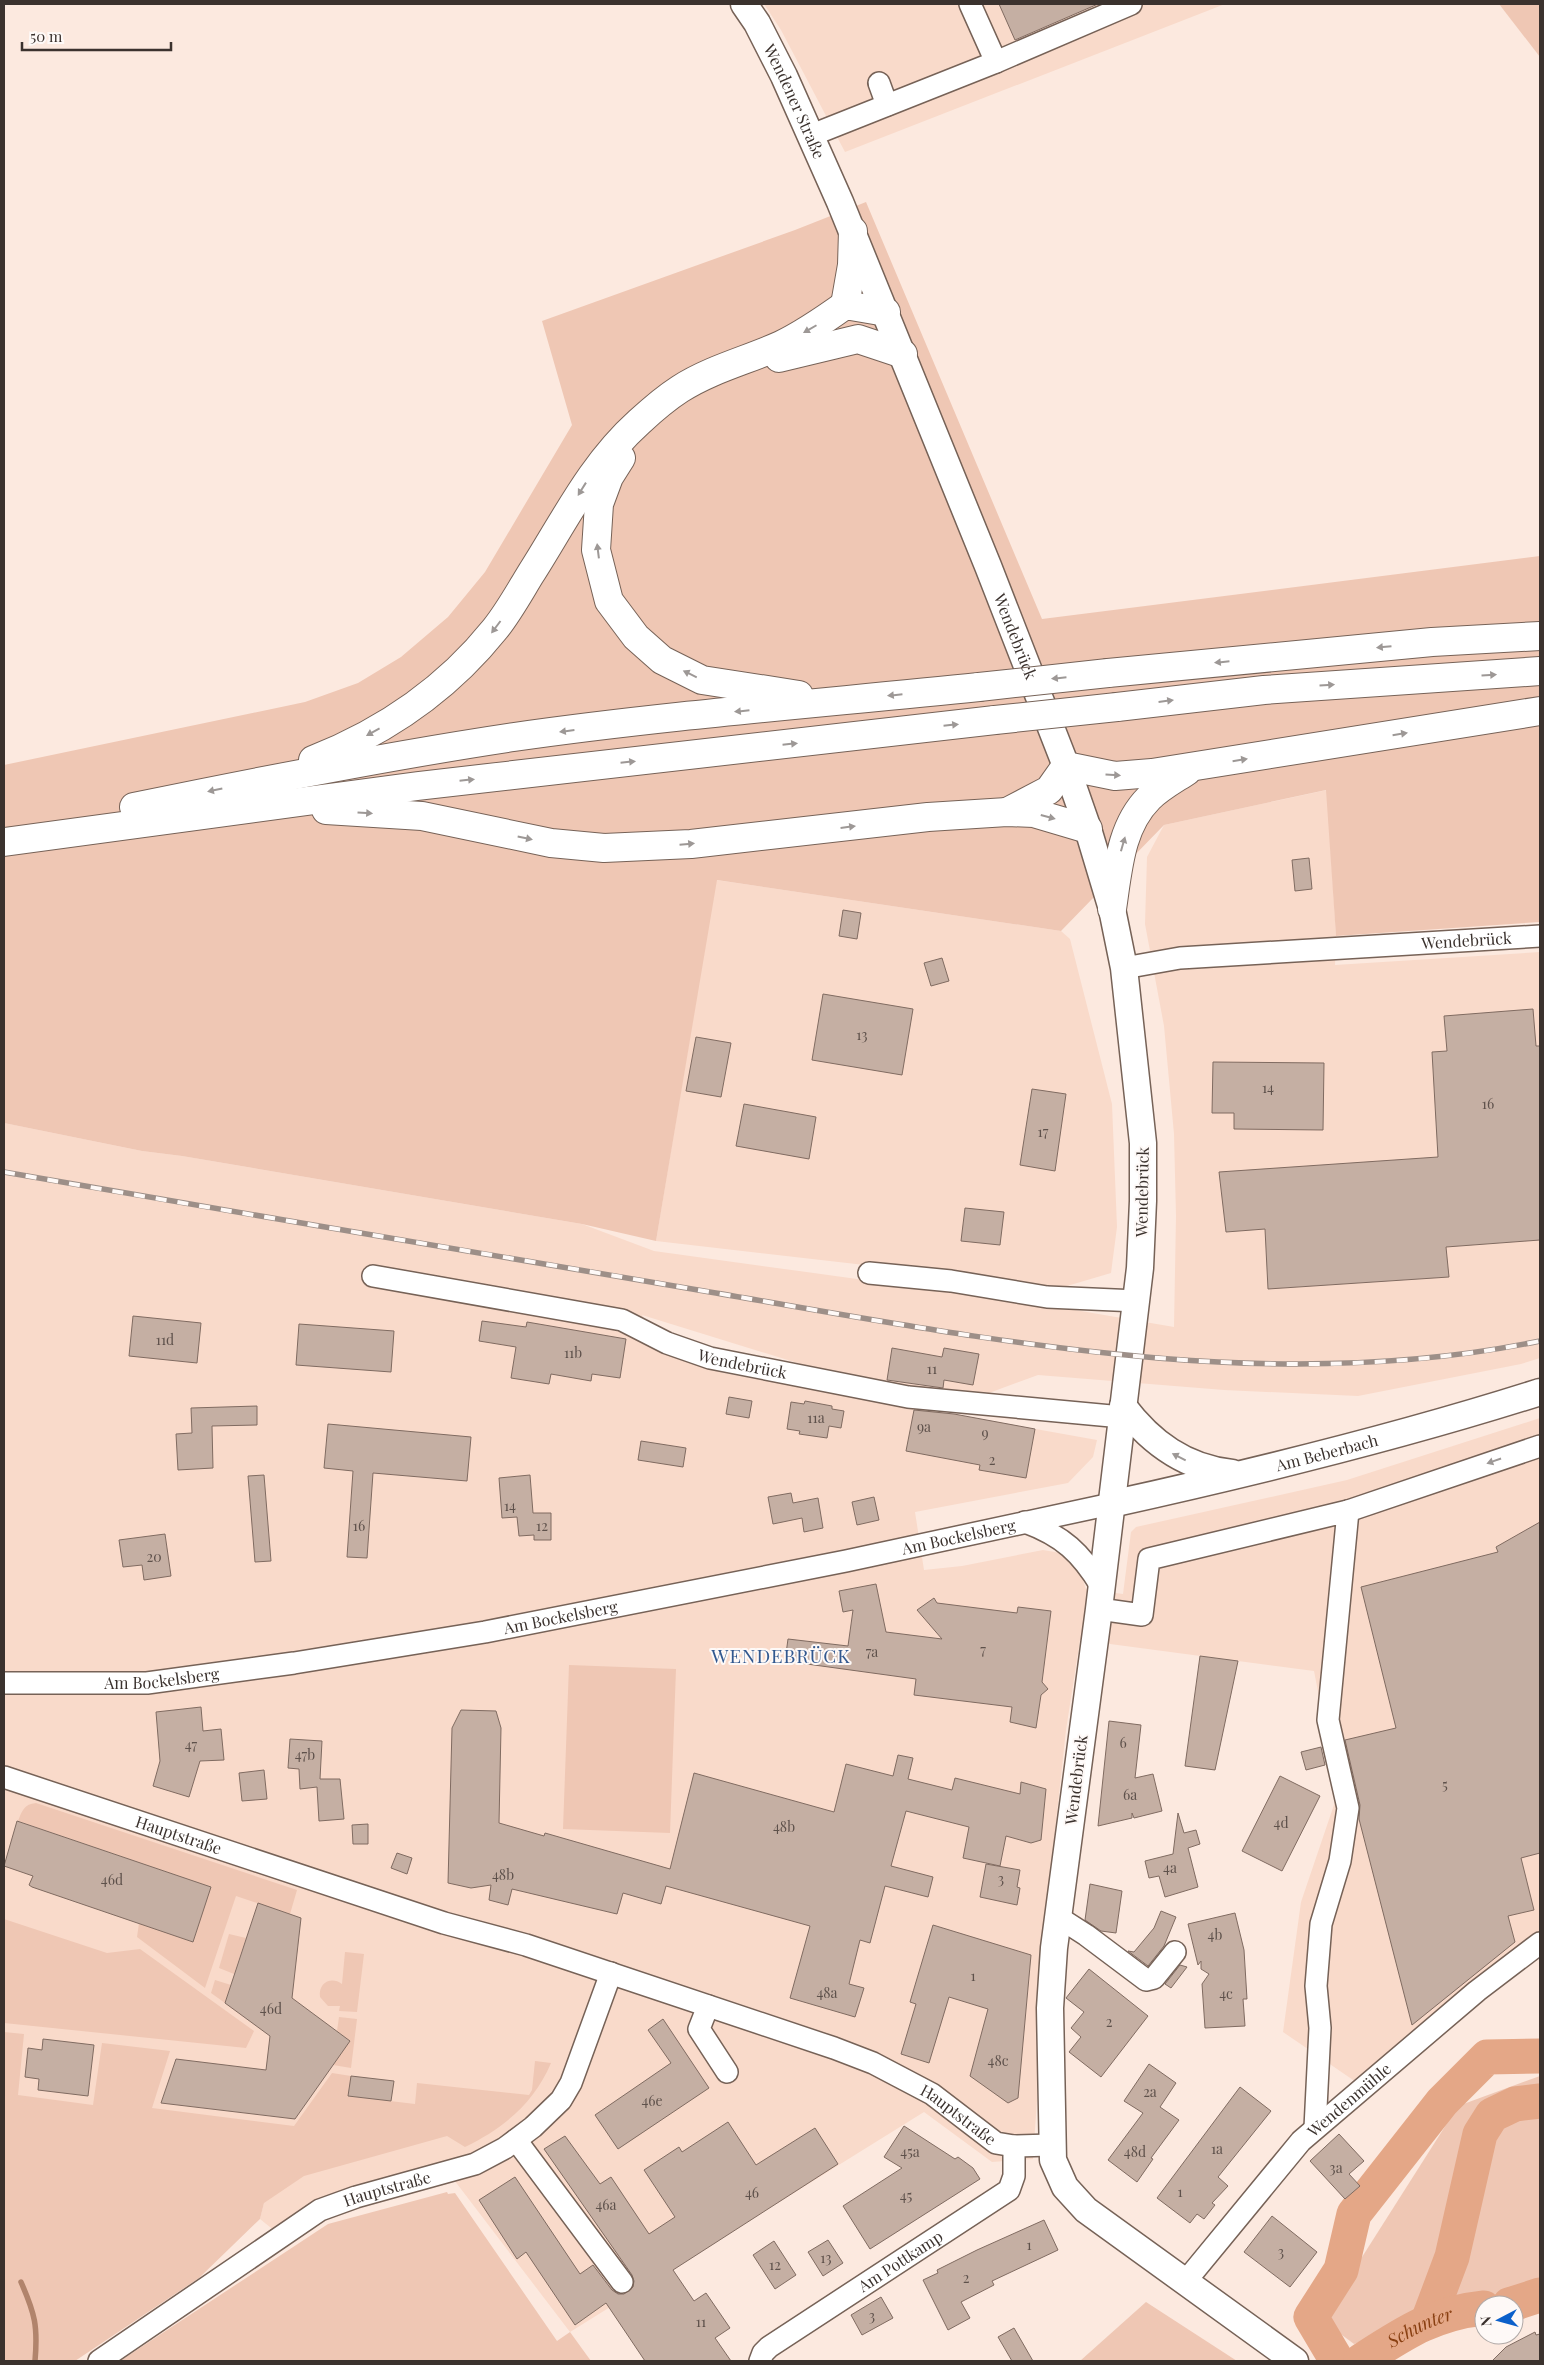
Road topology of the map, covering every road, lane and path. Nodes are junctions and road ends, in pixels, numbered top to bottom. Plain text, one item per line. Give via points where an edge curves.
1 (744, 4) edge
2 (970, 4) edge
3 (1131, 4) edge
4 (996, 62) junction
5 (879, 83) dead end
6 (887, 105) junction
7 (812, 136) junction
8 (852, 231) junction
9 (845, 305) junction
10 (886, 312) junction
11 (858, 339) junction
12 (903, 354) junction
13 (1540, 636) edge
14 (1540, 671) edge
15 (842, 701) junction
16 (1540, 711) edge
17 (1066, 766) junction
18 (1192, 768) junction
19 (263, 793) junction
20 (1008, 812) junction
21 (1088, 829) junction
22 (4, 835) edge
23 (4, 842) edge
24 (1112, 909) junction
25 (1540, 936) edge
26 (1124, 968) junction
27 (869, 1273) dead end
28 (373, 1276) dead end
29 (1137, 1300) junction
30 (1540, 1392) edge
31 (1123, 1411) junction
32 (1540, 1446) edge
33 (1242, 1474) junction
34 (1111, 1504) junction
35 (1348, 1511) junction
36 (1025, 1522) junction
37 (1100, 1598) junction
38 (4, 1683) edge
39 (4, 1777) edge
40 (1058, 1918) junction
41 (1540, 1943) edge
42 (1175, 1952) dead end
43 (611, 1973) junction
44 (708, 2006) junction
45 (727, 2072) dead end
46 (1315, 2128) junction
47 (516, 2140) junction
48 (1051, 2145) junction
49 (1014, 2146) junction
50 (622, 2282) dead end
51 (1184, 2282) junction
52 (99, 2361) edge
53 (760, 2361) edge
54 (1295, 2361) edge

1 - 7 main road, Wendener Straße via 762,32
2 - 4 street
3 - 4 street
4 - 6 street
5 - 6 street
6 - 7 street
7 - 8 main road, Wendener Straße
8 - 9 highway via 852,265
8 - 10 main road, Wendebrück
9 - 10 highway
9 -> 19 highway via 780,345 681,388 640,421 594,471 495,629 460,668 422,702
10 - 11 highway
10 - 12 main road, Wendebrück
11 - 12 highway
15 -> 11 highway via 702,680 662,660 636,637 609,601 596,550 599,504 609,477 625,452 646,429 685,400 732,375 784,356
12 - 17 main road, Wendebrück
13 -> 15 highway, bridge via 1423,643
19 -> 14 highway, bridge via 418,786 1264,690
15 -> 19 highway via 486,742
18 -> 16 highway
17 -> 18 highway via 1115,776
17 - 20 highway via 1049,790
17 - 21 main road, Wendebrück
24 -> 18 highway via 1128,826 1150,797
19 -> 20 highway via 422,816 551,843 604,848 691,844 928,817
19 -> 22 highway
19 - 23 highway
20 -> 21 highway via 1034,813
21 - 24 main road, Wendebrück
24 - 26 main road, Wendebrück
25 - 26 street, Wendebrück via 1180,958
26 - 29 main road, Wendebrück via 1143,1143
27 - 29 street via 1048,1296
28 - 31 street, Wendebrück via 622,1320 667,1343 710,1358 908,1397
29 - 31 main road, Wendebrück
30 - 33 main road, Am Beberbach via 1401,1434
33 -> 31 main road via 1201,1467 1175,1455 1151,1438
31 - 34 main road, Wendebrück
32 -> 35 street
33 - 34 main road, Am Beberbach
34 - 36 street, Am Bockelsberg
34 - 37 main road, Wendebrück
35 - 37 street via 1149,1559 1142,1616
35 - 46 street via 1328,1720 1348,1808 1340,1861 1321,1924 1316,1986 1320,2028
36 - 37 street via 1044,1529 1071,1546 1087,1563
36 - 38 street, Am Bockelsberg via 485,1632 294,1663 147,1683
37 - 40 main road, Wendebrück
39 - 43 street, Hauptstraße via 434,1920
40 - 42 street via 1146,1980 1154,1978
40 - 48 main road, Wendebrück via 1050,2008
41 - 46 street, Wendenmühle via 1477,1991
43 - 44 street, Hauptstraße
43 - 47 street, Hauptstraße via 580,2064 566,2092
44 - 45 street via 700,2028
44 - 49 street, Hauptstraße via 873,2063 932,2094 996,2143
46 - 51 street, Wendenmühle via 1286,2158
47 - 50 street
47 - 52 street, Hauptstraße via 476,2164 320,2210
48 - 49 street, Hauptstraße
48 - 51 main road via 1058,2174 1074,2200
49 - 53 street, Am Pottkamp via 1014,2176 1009,2190 769,2347
51 - 54 main road

